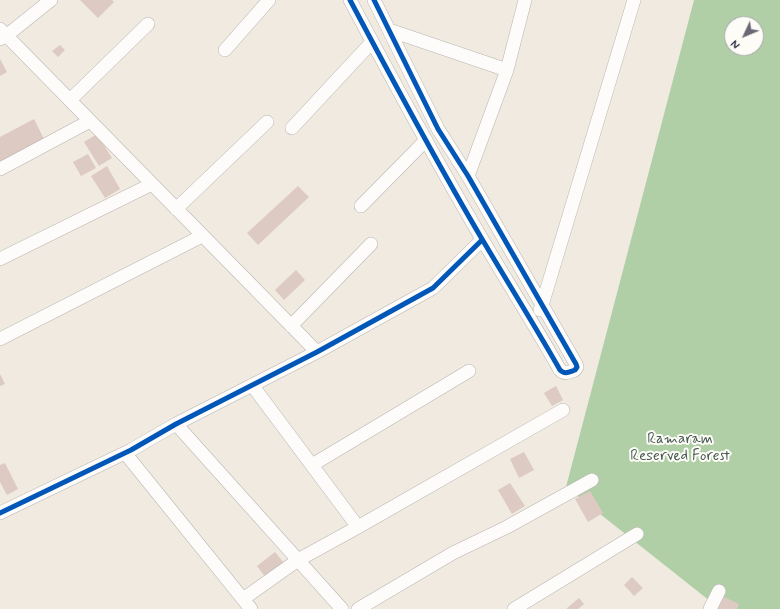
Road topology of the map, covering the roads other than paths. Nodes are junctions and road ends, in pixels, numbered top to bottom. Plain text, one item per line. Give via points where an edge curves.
1 (51, 0) edge
2 (269, 0) edge
3 (350, 0) edge
4 (374, 0) edge
5 (525, 0) edge
6 (634, 0) edge
7 (148, 24) dead end
8 (389, 30) junction
9 (2, 35) edge
10 (372, 42) junction
11 (225, 50) dead end
12 (507, 70) junction
13 (70, 100) junction
14 (90, 121) junction
15 (267, 122) dead end
16 (292, 128) dead end
17 (426, 140) junction
18 (0, 169) edge
19 (468, 176) junction
20 (152, 184) junction
21 (361, 206) dead end
22 (176, 209) junction
23 (202, 236) junction
24 (482, 240) junction
25 (371, 244) dead end
26 (0, 259) edge
27 (542, 305) junction
28 (533, 323) junction
29 (291, 326) junction
30 (0, 339) edge
31 (317, 352) junction
32 (468, 372) dead end
33 (252, 385) junction
34 (563, 410) dead end
35 (176, 424) junction
36 (125, 453) junction
37 (312, 465) junction
38 (592, 480) dead end
39 (0, 513) edge
40 (358, 527) junction
41 (637, 534) dead end
42 (298, 560) junction
43 (719, 592) dead end
44 (247, 604) edge
45 (342, 609) edge
46 (358, 609) edge
47 (514, 609) edge
48 (710, 609) edge

1 - 9 street
2 - 11 street
3 - 10 street
4 - 8 street
5 - 12 street
6 - 27 street
7 - 13 street
8 - 12 street
8 - 19 street via 438,129
9 - 13 street
10 - 16 street
10 - 17 street
12 - 19 street
13 - 14 street
14 - 18 street
14 - 20 street
15 - 22 street
17 - 21 street
17 - 24 street
19 - 27 street
20 - 22 street
20 - 26 street
22 - 23 street
23 - 29 street
23 - 30 street
24 - 28 street
24 - 31 street via 433,288
25 - 29 street
27 - 28 street
27 - 28 street via 576,364 575,370 566,373 560,370
29 - 31 street
31 - 33 street
32 - 37 street
33 - 35 street
33 - 37 street
34 - 40 street
35 - 36 street
35 - 42 street
36 - 39 street
36 - 44 street
37 - 40 street
38 - 46 street via 507,527 453,553
40 - 42 street
41 - 47 street
42 - 44 street
42 - 45 street
43 - 48 street

